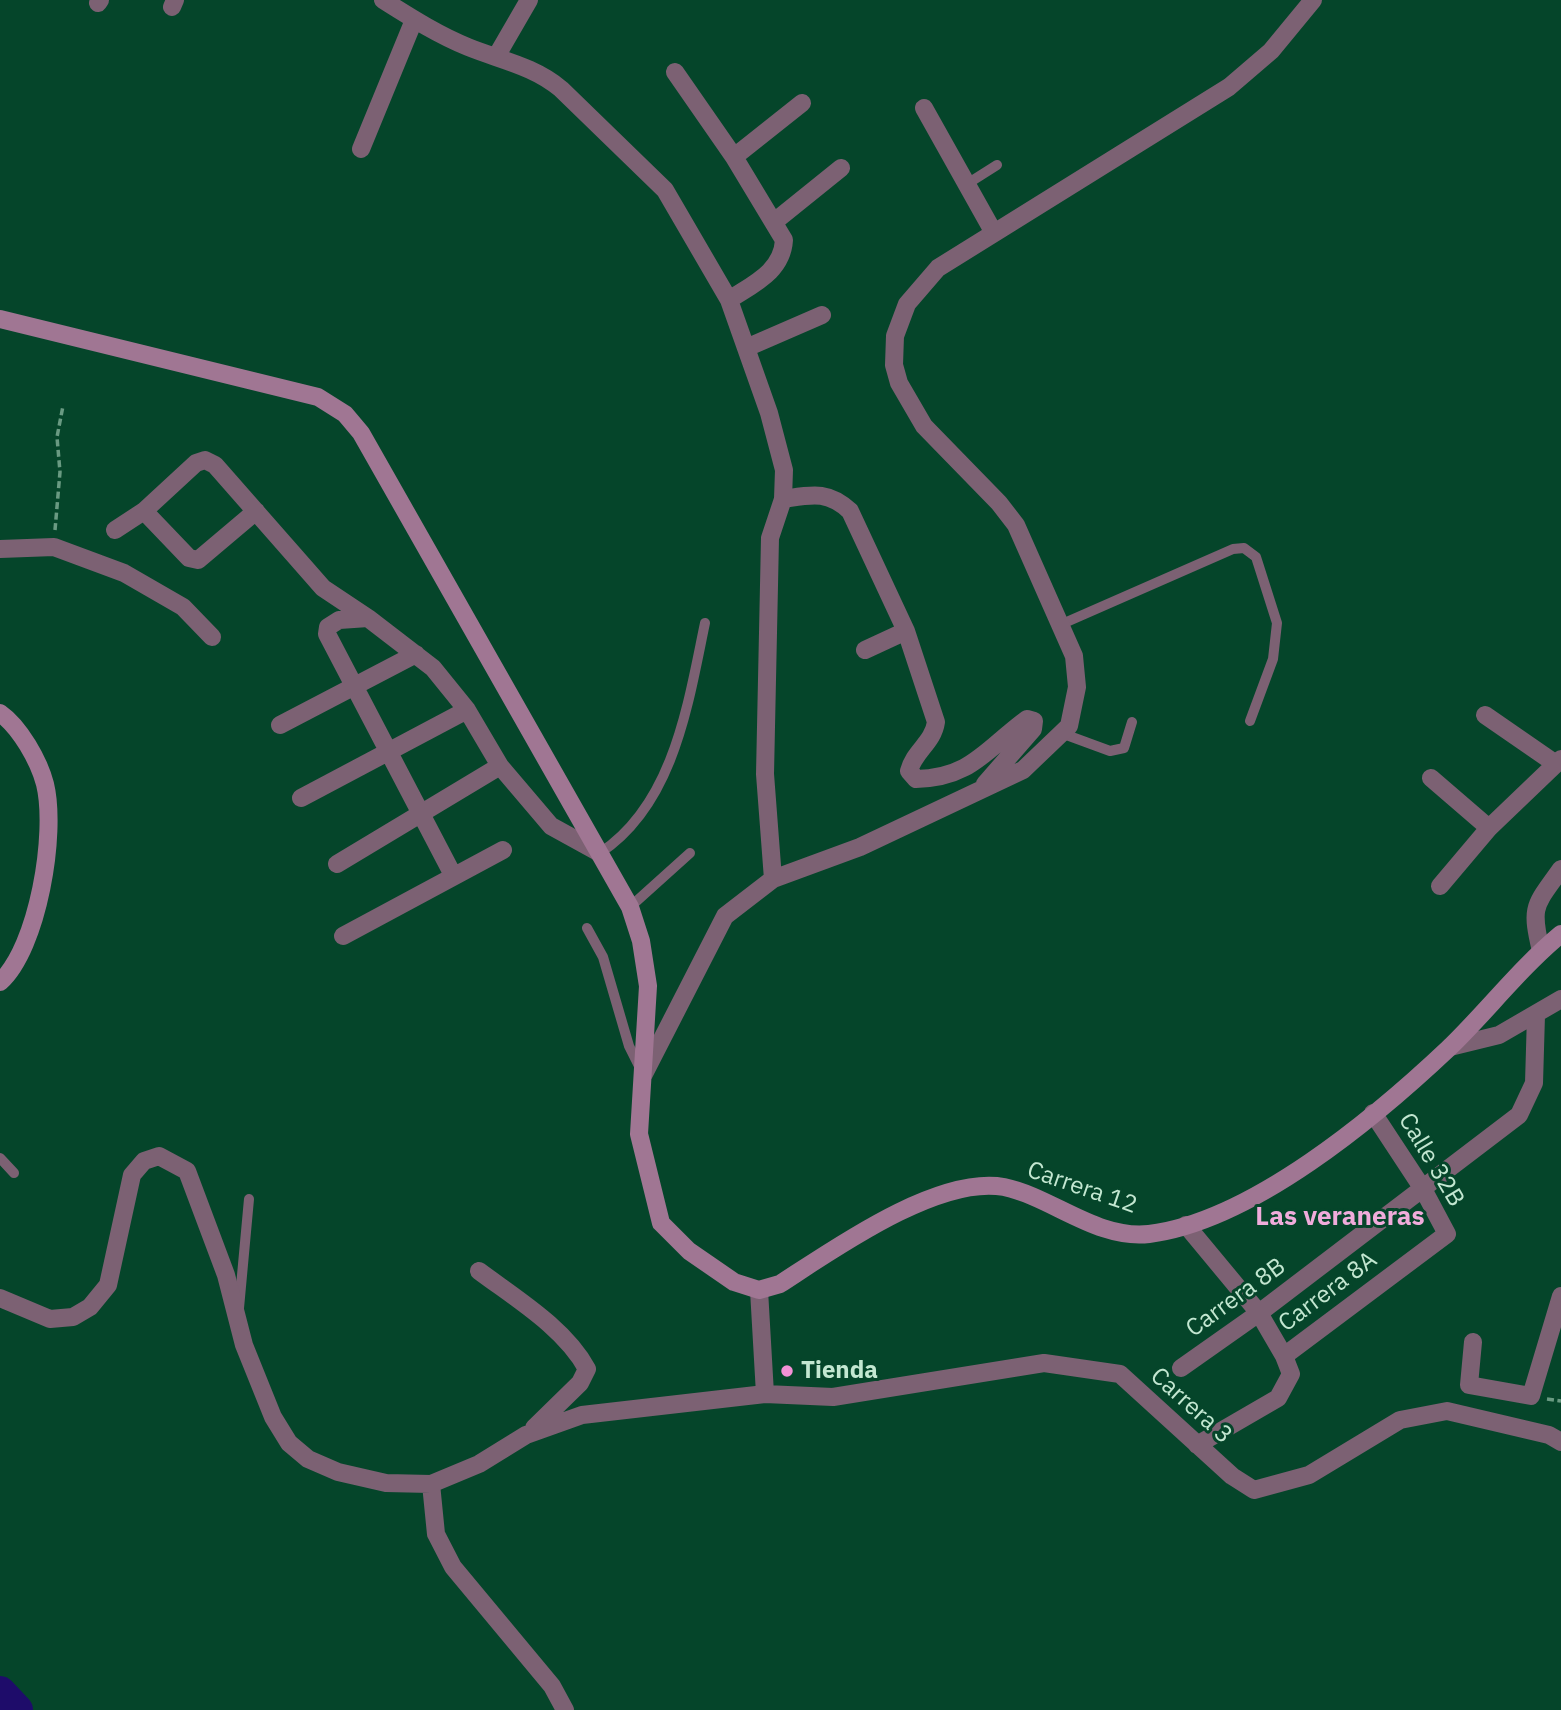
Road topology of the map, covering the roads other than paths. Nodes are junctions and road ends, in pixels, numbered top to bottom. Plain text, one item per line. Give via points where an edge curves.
1 (383, 0) edge
2 (1313, 0) edge
3 (527, 1) edge
4 (414, 20) junction
5 (496, 57) junction
6 (675, 72) dead end
7 (802, 103) dead end
8 (924, 108) dead end
9 (360, 149) dead end
10 (734, 157) junction
11 (997, 165) dead end
12 (841, 168) dead end
13 (967, 184) junction
14 (774, 222) junction
15 (994, 233) junction
16 (729, 300) junction
17 (822, 315) dead end
18 (0, 318) edge
19 (746, 348) junction
20 (783, 499) junction
21 (145, 511) junction
22 (256, 512) junction
23 (114, 530) dead end
24 (0, 549) edge
25 (368, 618) junction
26 (705, 623) dead end
27 (1062, 624) junction
28 (906, 631) junction
29 (212, 637) dead end
30 (865, 650) dead end
31 (416, 654) junction
32 (352, 685) junction
33 (467, 710) junction
34 (0, 713) edge
35 (1485, 715) dead end
36 (1250, 721) dead end
37 (1132, 722) dead end
38 (281, 725) dead end
39 (1062, 733) junction
40 (387, 751) junction
41 (1558, 762) edge
42 (500, 766) junction
43 (1431, 778) dead end
44 (978, 791) junction
45 (301, 798) dead end
46 (419, 812) junction
47 (1489, 828) junction
48 (503, 850) dead end
49 (600, 853) junction
50 (690, 853) dead end
51 (337, 863) dead end
52 (1561, 869) edge
53 (453, 875) junction
54 (774, 879) junction
55 (1440, 886) dead end
56 (630, 907) junction
57 (587, 928) dead end
58 (1561, 934) edge
59 (342, 936) dead end
60 (1541, 951) junction
61 (0, 982) edge
62 (1561, 999) edge
63 (1536, 1015) junction
64 (1450, 1046) junction
65 (644, 1074) junction
66 (1373, 1112) junction
67 (0, 1158) edge
68 (14, 1173) dead end
69 (1423, 1189) junction
70 (249, 1199) dead end
71 (1186, 1225) junction
72 (1447, 1234) joint
73 (479, 1271) dead end
74 (760, 1290) junction
75 (1561, 1296) edge
76 (0, 1298) edge
77 (1259, 1313) junction
78 (238, 1320) junction
79 (1473, 1342) dead end
80 (1284, 1356) junction
81 (1181, 1368) dead end
82 (765, 1394) junction
83 (526, 1434) junction
84 (1561, 1442) edge
85 (1197, 1445) junction
86 (431, 1483) junction
87 (565, 1710) edge

1 - 4 street
2 - 15 street via 1271,51 1229,87
3 - 5 street
4 - 5 street
4 - 9 street
5 - 16 street via 544,74 634,156 665,190
6 - 10 street
7 - 10 street
8 - 13 street
10 - 14 street
11 - 13 lane
12 - 14 street
13 - 15 street
14 - 16 street via 784,240 774,270
15 - 27 street via 938,268 908,304 895,336 894,365 924,426 1016,525
16 - 19 street
17 - 19 street
18 - 49 street via 318,397 345,414 361,433
19 - 20 street via 784,470
20 - 28 street via 819,494 850,511
20 - 54 street via 770,538 765,774
21 - 22 street via 189,558 198,560
21 - 22 street via 196,463 205,460
21 - 23 street
22 - 25 street via 323,588
24 - 29 street via 54,547 124,573 183,607
25 - 31 street
25 - 32 street via 340,620 328,627 327,634
26 - 49 lane via 670,760 630,830
27 - 36 lane via 1244,548 1256,557 1277,623 1273,659
27 - 39 street via 1074,656 1077,687 1069,726
28 - 30 street
28 - 44 street via 936,722 934,736 911,761 909,771 916,779 957,773 977,762 1027,719 1034,721 1033,729
31 - 32 street
31 - 33 street
32 - 38 street
32 - 40 street
33 - 40 street
33 - 42 street
34 - 61 street via 29,748 45,783 50,820 41,884 24,948
35 - 41 street
37 - 39 lane via 1124,748 1110,751
39 - 44 street via 1023,769
40 - 45 street
40 - 46 street
41 - 47 street
42 - 46 street
42 - 49 street via 551,826
43 - 47 street
44 - 54 street via 860,848
46 - 51 street
46 - 53 street
47 - 55 street
48 - 53 street
49 - 56 street
50 - 56 lane
52 - 60 street via 1535,906 1533,918
53 - 59 street
54 - 65 street via 725,916
56 - 65 street via 648,986
57 - 65 lane via 603,957 629,1046
58 - 60 street, Carrera 12
60 - 64 street, Carrera 12
62 - 63 street
63 - 64 street via 1499,1035
63 - 69 street, Carrera 8B via 1534,1083 1519,1115
64 - 66 street, Carrera 12
65 - 74 street via 639,1134 661,1223 690,1251 734,1282
66 - 69 street, Calle 32B
66 - 71 street, Carrera 12 via 1262,1193
67 - 68 lane
69 - 72 street, Calle 32B
69 - 77 street, Carrera 8B
70 - 78 lane
71 - 74 street, Carrera 12 via 1147,1234 1118,1232 1004,1187 955,1191 912,1205 780,1284
71 - 77 street
72 - 80 street, Carrera 8A
73 - 83 street via 534,1312 580,1356 587,1369 559,1405
74 - 82 street
75 - 79 street via 1531,1396 1469,1385
76 - 78 street via 50,1319 73,1317 90,1307 108,1285 132,1175 144,1161 159,1156 187,1171
77 - 80 street
77 - 81 street, Carrera 8B
78 - 86 street via 273,1417 289,1443 308,1459 338,1472 386,1483
80 - 85 street, Carrera 8A via 1291,1374 1278,1398
82 - 83 street, Carrera 3 via 582,1415
82 - 85 street, Carrera 3 via 833,1397 1044,1363 1069,1364 1120,1374
83 - 86 street via 479,1464
84 - 85 street, Carrera 3 via 1447,1410 1400,1420 1309,1475 1254,1490
86 - 87 street via 440,1546 552,1686

